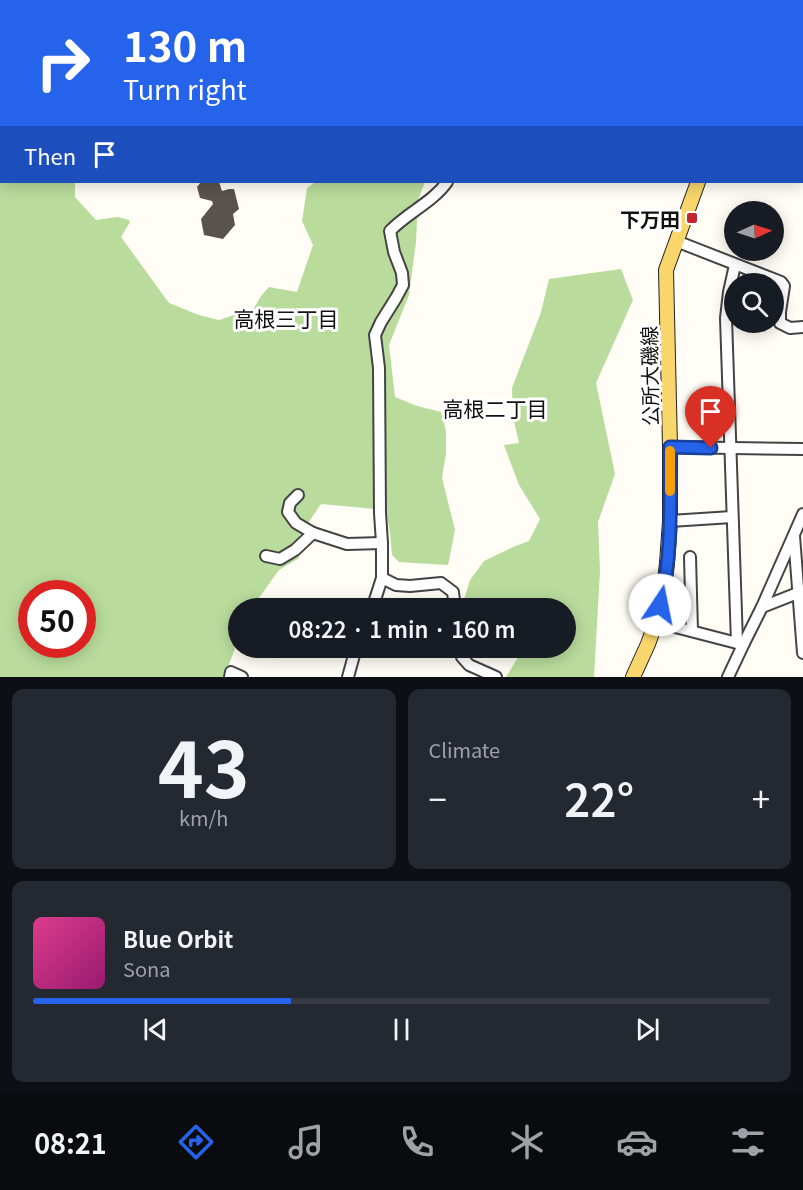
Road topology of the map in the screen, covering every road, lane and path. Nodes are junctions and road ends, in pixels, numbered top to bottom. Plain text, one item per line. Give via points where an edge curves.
1 (446, 183) edge
2 (698, 183) edge
3 (676, 241) junction
4 (735, 265) junction
5 (803, 327) edge
6 (670, 447) junction
7 (731, 448) junction
8 (803, 449) edge
9 (298, 495) dead end
10 (803, 514) edge
11 (732, 517) junction
12 (670, 521) junction
13 (794, 532) junction
14 (313, 533) junction
15 (382, 543) junction
16 (266, 556) dead end
17 (690, 557) dead end
18 (382, 578) junction
19 (801, 591) edge
20 (376, 598) edge
21 (454, 598) edge
22 (762, 607) junction
23 (656, 622) junction
24 (692, 631) junction
25 (740, 643) junction
26 (803, 653) edge
27 (353, 658) edge
28 (463, 658) edge
29 (230, 677) edge
30 (242, 677) edge
31 (348, 677) edge
32 (496, 677) edge
33 (633, 677) edge
34 (728, 677) edge

1 - 15 street via 390,231 403,285 375,335
2 - 3 main road, 公所大磯線
3 - 4 street
3 - 6 main road, 公所大磯線 via 666,270
4 - 5 street via 781,282 784,286 780,323 790,328
4 - 7 street via 726,318
6 - 7 street
6 - 12 main road, 公所大磯線
7 - 8 street
7 - 11 street
9 - 14 street via 288,512 296,523
10 - 13 street
11 - 12 street
11 - 25 street
12 - 23 main road, 公所大磯線 via 664,589
13 - 19 street
13 - 22 street
14 - 15 street via 347,544
14 - 16 street via 280,559
15 - 18 street
17 - 24 street
18 - 20 street
18 - 21 street via 403,586 441,583 453,592
19 - 22 street
19 - 26 street
22 - 25 street
23 - 24 street
23 - 33 main road, 公所大磯線
24 - 25 street
25 - 34 street
27 - 31 street
28 - 32 street via 469,665
29 - 30 street via 231,672

